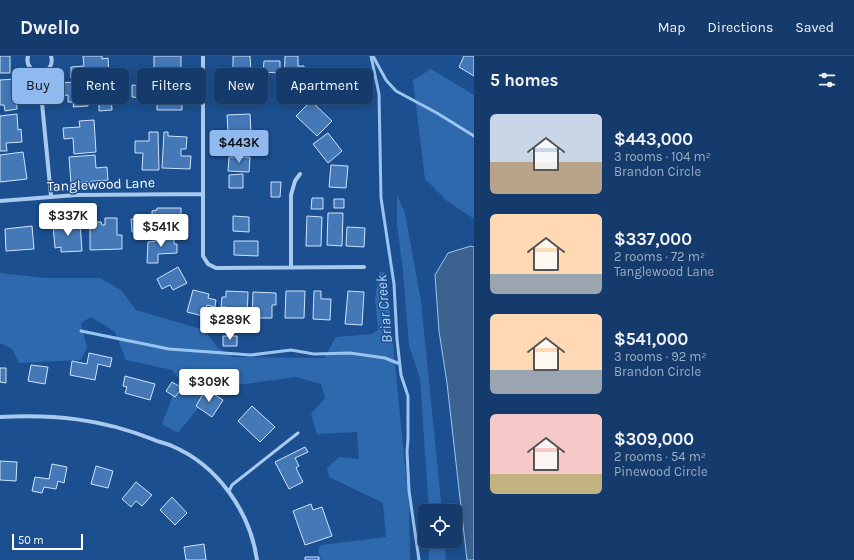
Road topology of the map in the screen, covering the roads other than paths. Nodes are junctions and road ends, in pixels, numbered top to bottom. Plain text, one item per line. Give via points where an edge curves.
1 (28, 56) edge
2 (51, 56) edge
3 (203, 56) edge
4 (30, 68) edge
5 (49, 68) edge
6 (42, 104) edge
7 (300, 174) dead end
8 (203, 194) junction
9 (51, 196) junction
10 (0, 201) edge
11 (364, 267) dead end
12 (291, 268) junction
13 (0, 417) edge
14 (298, 433) dead end
15 (229, 491) junction
16 (257, 560) edge

1 - 4 street
2 - 5 street
3 - 8 street
6 - 9 street
7 - 12 street via 291,195
8 - 9 street, Tanglewood Lane
8 - 12 street via 203,256 208,264 216,268
9 - 10 street, Tanglewood Lane
11 - 12 street
13 - 15 street via 47,416 104,423 172,446 211,472
14 - 15 lane via 232,485
15 - 16 street via 250,531

